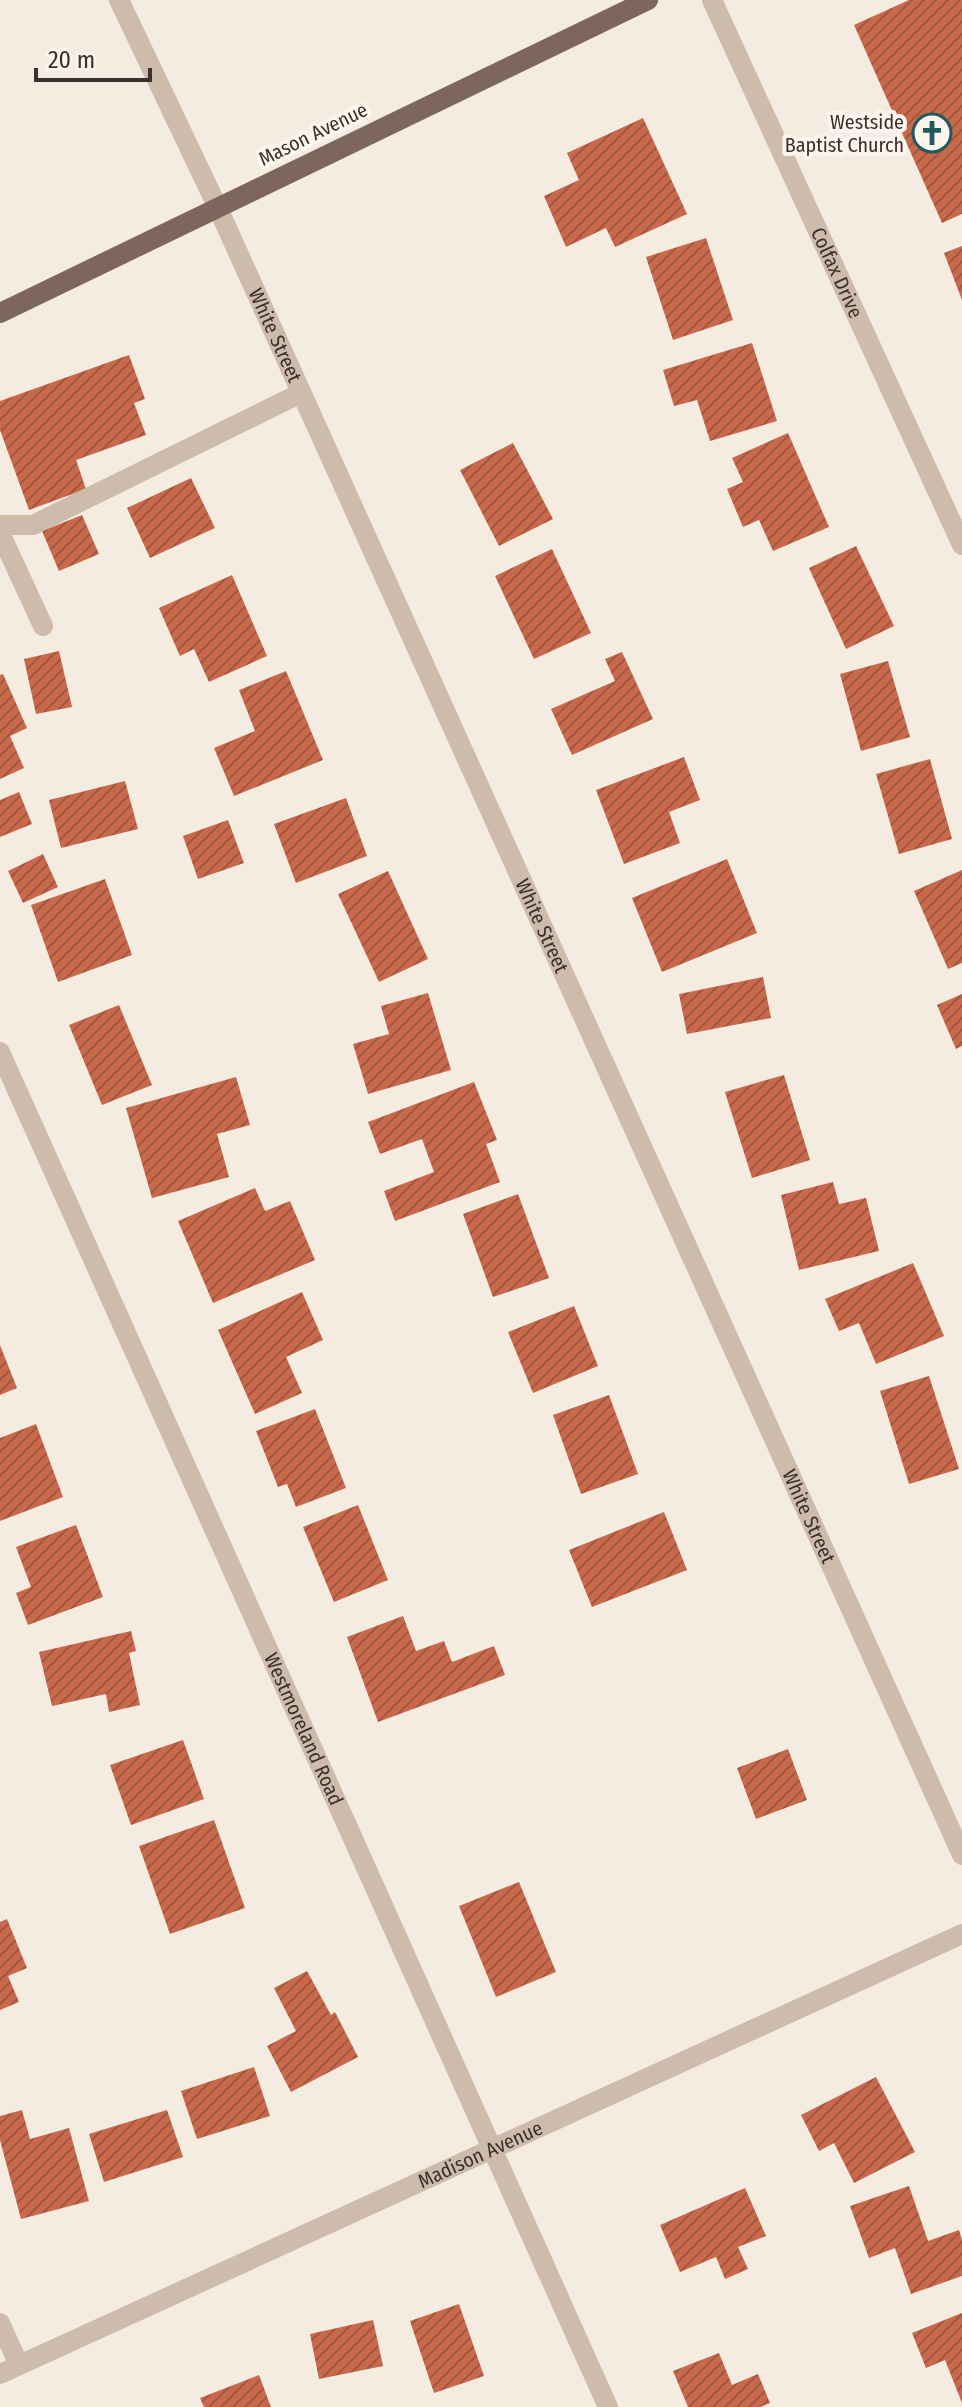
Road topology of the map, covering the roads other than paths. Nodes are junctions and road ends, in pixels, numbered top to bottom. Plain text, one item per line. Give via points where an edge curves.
1 (119, 0) edge
2 (648, 0) edge
3 (712, 0) edge
4 (217, 206) junction
5 (0, 313) edge
6 (301, 393) junction
7 (0, 525) edge
8 (0, 533) edge
9 (962, 545) edge
10 (43, 626) dead end
11 (0, 1052) edge
12 (962, 1855) edge
13 (962, 1934) edge
14 (493, 2149) junction
15 (0, 2323) edge
16 (10, 2369) edge
17 (594, 2377) junction
18 (591, 2407) edge
19 (608, 2407) edge

1 - 4 street, White Street
2 - 4 main road, Mason Avenue
3 - 9 street, Colfax Drive
4 - 5 main road, Mason Avenue
4 - 6 street, White Street
6 - 7 street via 33,525
6 - 12 street, White Street
8 - 10 street
11 - 14 street, Westmoreland Road
13 - 14 street, Madison Avenue
14 - 16 street, Madison Avenue
14 - 17 street, Westmoreland Road
15 - 16 street
17 - 18 street
17 - 19 street, Westmoreland Road

